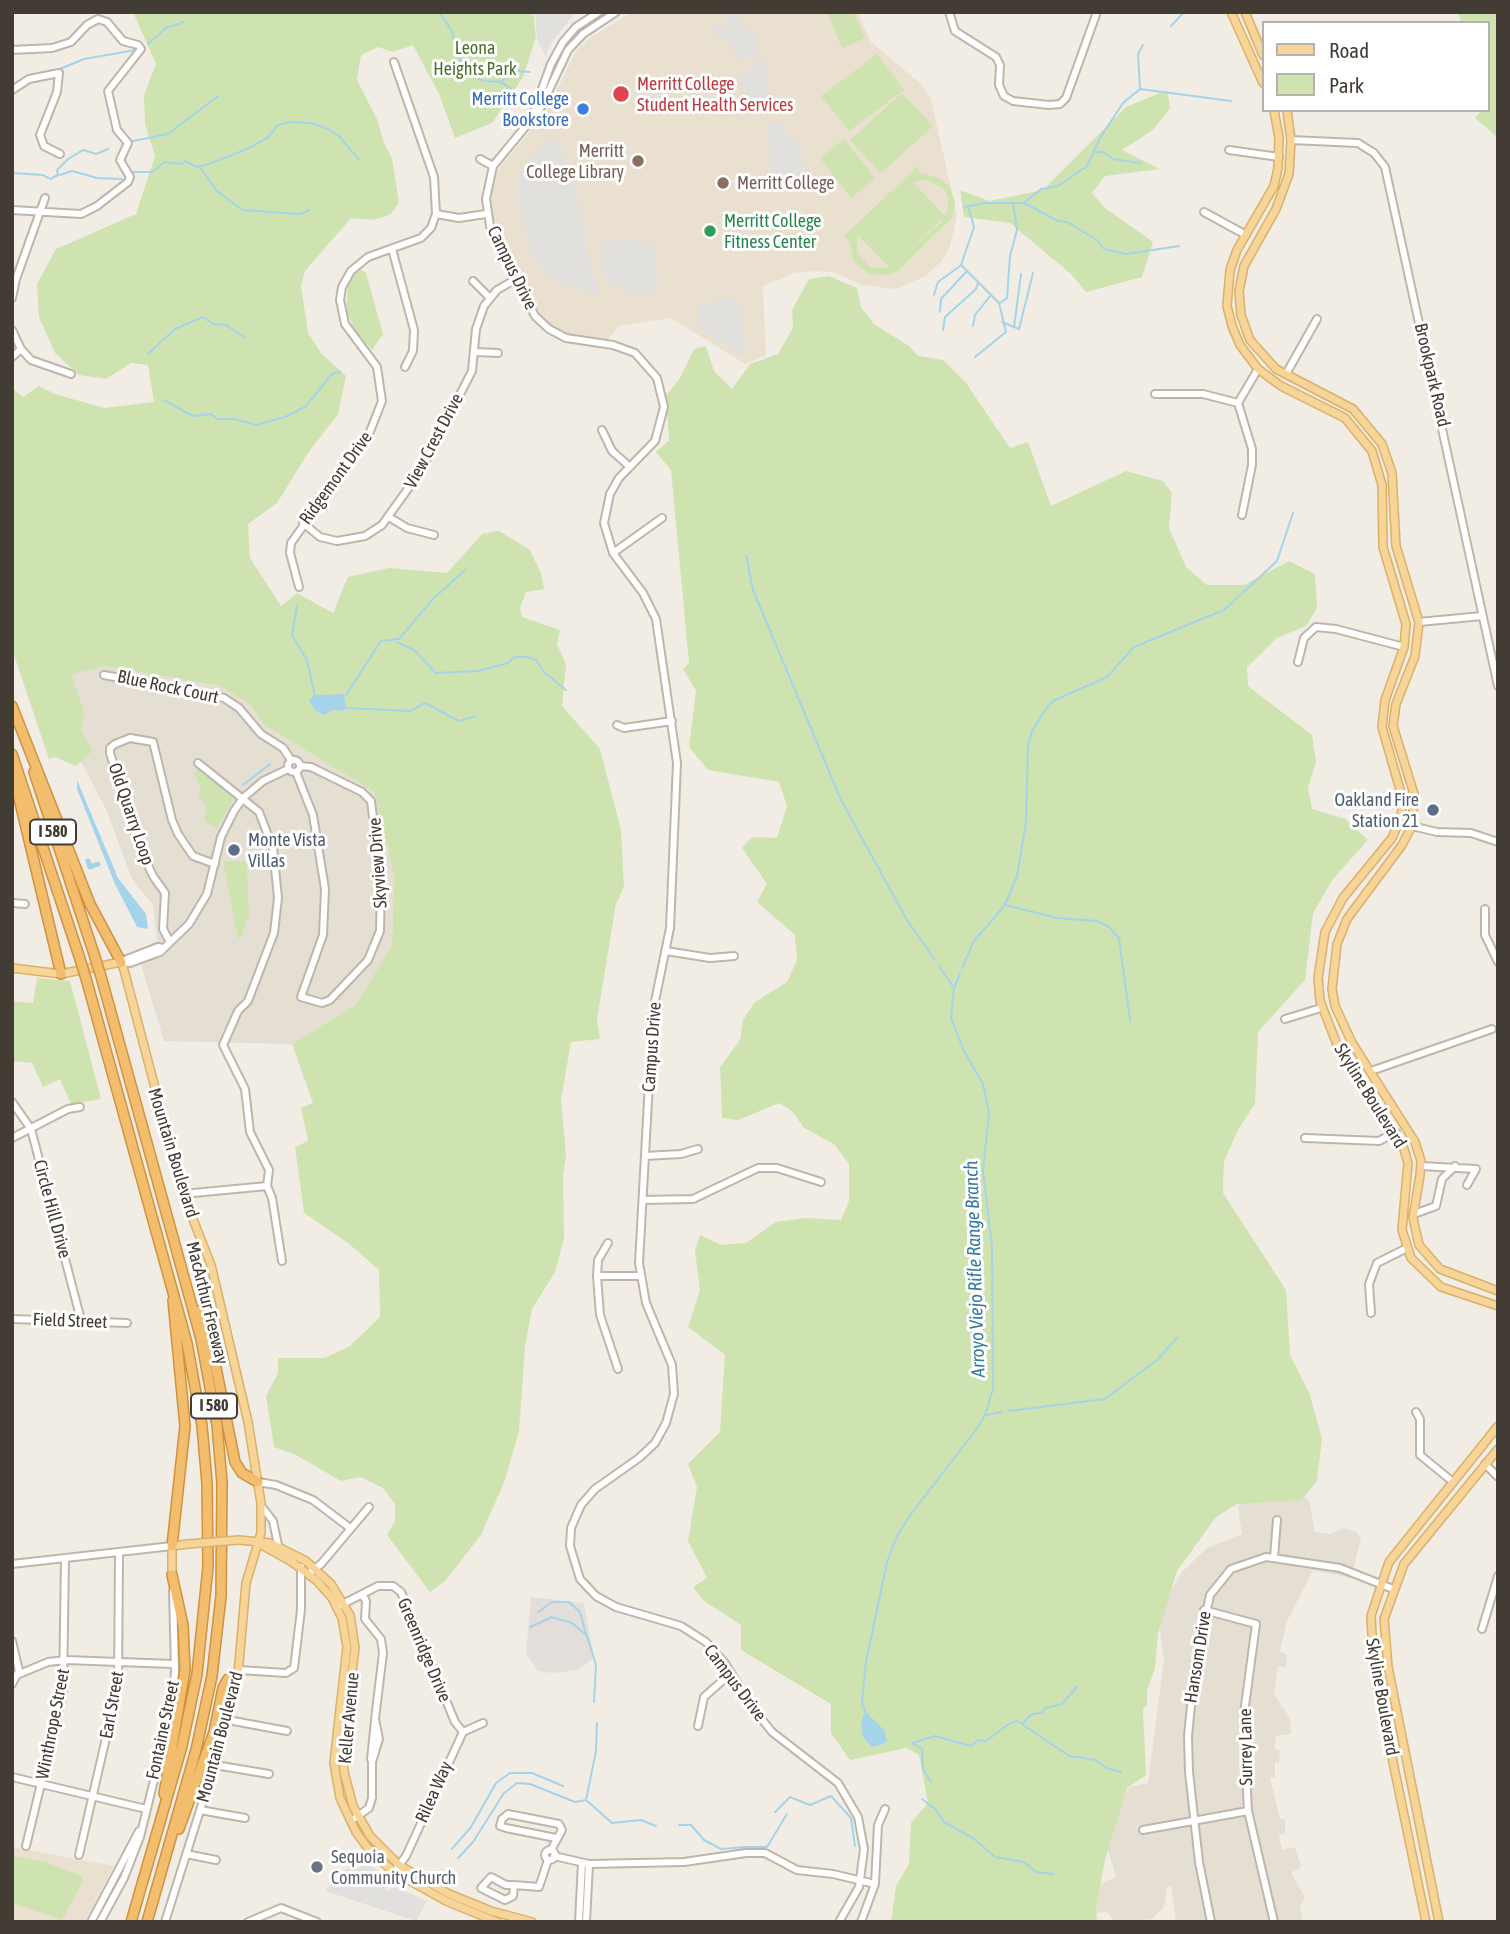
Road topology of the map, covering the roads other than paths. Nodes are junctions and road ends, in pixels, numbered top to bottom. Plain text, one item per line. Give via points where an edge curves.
1 (599, 12) edge
2 (616, 12) edge
3 (949, 12) edge
4 (1097, 12) edge
5 (1231, 12) edge
6 (1244, 12) edge
7 (12, 50) edge
8 (1262, 53) edge
9 (394, 62) dead end
10 (1262, 81) edge
11 (12, 90) edge
12 (1274, 112) edge
13 (1286, 112) edge
14 (531, 119) junction
15 (1291, 140) junction
16 (1229, 150) dead end
17 (60, 154) dead end
18 (1279, 157) junction
19 (480, 159) dead end
20 (493, 166) junction
21 (45, 198) dead end
22 (12, 210) edge
23 (42, 212) junction
24 (1204, 212) dead end
25 (436, 214) junction
26 (486, 214) junction
27 (1246, 235) junction
28 (392, 249) junction
29 (14, 279) edge
30 (516, 279) junction
31 (473, 281) dead end
32 (489, 297) junction
33 (12, 299) edge
34 (1317, 319) dead end
35 (12, 330) edge
36 (21, 349) junction
37 (476, 352) junction
38 (498, 353) dead end
39 (12, 357) edge
40 (405, 367) dead end
41 (1258, 369) junction
42 (71, 374) dead end
43 (1286, 374) junction
44 (1155, 394) dead end
45 (1238, 403) junction
46 (602, 430) dead end
47 (630, 467) junction
48 (1242, 515) dead end
49 (389, 516) junction
50 (662, 518) dead end
51 (303, 523) junction
52 (434, 535) dead end
53 (613, 553) junction
54 (299, 587) dead end
55 (1482, 616) junction
56 (1419, 622) junction
57 (1404, 647) junction
58 (1298, 662) dead end
59 (104, 675) dead end
60 (1498, 686) edge
61 (12, 707) edge
62 (672, 721) junction
63 (617, 725) dead end
64 (12, 754) edge
65 (291, 760) junction
66 (198, 763) dead end
67 (17, 768) junction
68 (288, 769) junction
69 (298, 769) junction
70 (243, 797) junction
71 (1399, 823) junction
72 (1412, 826) junction
73 (1498, 842) edge
74 (215, 864) junction
75 (12, 903) edge
76 (25, 904) dead end
77 (1485, 909) dead end
78 (170, 942) junction
79 (666, 951) junction
80 (734, 956) dead end
81 (121, 962) junction
82 (1498, 962) edge
83 (12, 968) edge
84 (61, 974) junction
85 (1321, 1008) junction
86 (1285, 1019) dead end
87 (1492, 1029) dead end
88 (1371, 1071) junction
89 (12, 1102) edge
90 (80, 1107) dead end
91 (31, 1129) junction
92 (1395, 1132) junction
93 (12, 1138) edge
94 (1305, 1139) dead end
95 (698, 1149) dead end
96 (645, 1156) junction
97 (1420, 1166) junction
98 (1455, 1166) junction
99 (821, 1182) dead end
100 (1467, 1185) dead end
101 (267, 1186) junction
102 (183, 1194) junction
103 (643, 1200) junction
104 (1414, 1214) junction
105 (608, 1243) dead end
106 (1405, 1249) junction
107 (282, 1261) dead end
108 (597, 1276) junction
109 (640, 1276) junction
110 (188, 1287) junction
111 (173, 1291) junction
112 (1498, 1292) edge
113 (1498, 1306) edge
114 (1371, 1313) dead end
115 (12, 1319) edge
116 (81, 1320) junction
117 (127, 1323) dead end
118 (618, 1369) dead end
119 (1416, 1412) dead end
120 (1498, 1426) edge
121 (1498, 1449) edge
122 (1485, 1464) junction
123 (1498, 1477) edge
124 (258, 1482) junction
125 (1453, 1482) junction
126 (262, 1507) junction
127 (369, 1507) dead end
128 (1277, 1520) dead end
129 (350, 1528) junction
130 (258, 1542) junction
131 (278, 1545) junction
132 (172, 1546) junction
133 (119, 1552) junction
134 (1273, 1557) junction
135 (65, 1558) junction
136 (12, 1564) edge
137 (301, 1567) junction
138 (316, 1568) junction
139 (308, 1574) junction
140 (172, 1575) junction
141 (1498, 1576) edge
142 (1381, 1581) junction
143 (1393, 1589) junction
144 (362, 1594) junction
145 (341, 1605) junction
146 (1204, 1610) junction
147 (1482, 1629) dead end
148 (12, 1641) edge
149 (66, 1660) junction
150 (120, 1662) junction
151 (173, 1664) junction
152 (239, 1672) junction
153 (731, 1673) junction
154 (15, 1677) edge
155 (12, 1684) edge
156 (228, 1720) junction
157 (483, 1723) dead end
158 (698, 1727) dead end
159 (287, 1731) dead end
160 (463, 1732) junction
161 (215, 1765) junction
162 (269, 1774) dead end
163 (12, 1777) edge
164 (41, 1784) junction
165 (92, 1796) junction
166 (146, 1809) junction
167 (885, 1809) dead end
168 (200, 1810) junction
169 (1248, 1811) junction
170 (161, 1818) junction
171 (245, 1818) dead end
172 (354, 1818) junction
173 (1195, 1819) junction
174 (140, 1830) junction
175 (1143, 1830) dead end
176 (556, 1838) junction
177 (172, 1840) junction
178 (26, 1846) dead end
179 (187, 1854) junction
180 (79, 1855) dead end
181 (551, 1855) junction
182 (1426, 1858) junction
183 (216, 1860) dead end
184 (1413, 1860) junction
185 (585, 1863) junction
186 (396, 1868) junction
187 (862, 1880) junction
188 (875, 1884) junction
189 (514, 1885) junction
190 (584, 1893) junction
191 (91, 1922) edge
192 (100, 1922) edge
193 (131, 1922) edge
194 (147, 1922) edge
195 (165, 1922) edge
196 (248, 1922) edge
197 (317, 1922) edge
198 (497, 1922) edge
199 (532, 1922) edge
200 (579, 1922) edge
201 (586, 1922) edge
202 (839, 1922) edge
203 (861, 1922) edge
204 (1211, 1922) edge
205 (1274, 1922) edge
206 (1426, 1922) edge
207 (1439, 1922) edge

1 - 14 street, Campus Drive via 563,42
2 - 14 street, Campus Drive via 575,42
3 - 4 street via 955,31 996,57 1004,96 1049,105 1066,98
5 - 10 main road
6 - 8 main road
7 - 23 street via 71,42 98,19 107,22 123,41 141,49 108,91 117,130 128,143 120,160 130,180 89,212
9 - 25 street via 434,177
11 - 17 street via 29,79 59,73 57,92 40,135 44,146
12 - 18 main road
13 - 15 main road, Skyline Boulevard
14 - 20 street, Campus Drive
15 - 43 main road, Skyline Boulevard via 1283,193 1247,258 1239,291 1241,315 1251,340
15 - 55 street, Brookpark Road via 1358,143 1385,167
16 - 18 street
18 - 27 main road via 1274,186
19 - 20 street
20 - 26 street, Campus Drive
21 - 23 street
22 - 23 street
23 - 29 street
24 - 27 street
25 - 26 street via 459,218
25 - 28 street, Ridgemont Drive via 421,239
26 - 30 street, Campus Drive
27 - 41 main road via 1230,270 1227,306 1240,345
28 - 40 street via 414,330 413,351
28 - 51 street, Ridgemont Drive via 368,257 351,271 340,300 345,324 379,373 383,391 380,413
29 - 33 street
30 - 32 street
30 - 47 street, Campus Drive via 535,316 549,329 566,338 624,348 643,359 657,378 664,417 655,441
31 - 32 street
32 - 37 street, View Crest Drive via 479,315
34 - 43 street
35 - 36 street
36 - 39 street
36 - 42 street via 40,366
37 - 38 street
37 - 49 street, View Crest Drive via 472,371 420,472
41 - 45 street
41 - 57 main road via 1281,386 1345,418 1372,451 1382,485 1383,547 1405,614
43 - 56 main road, Skyline Boulevard via 1353,409 1382,444 1392,472 1396,546
44 - 45 street via 1195,393
45 - 48 street via 1252,449
46 - 47 street via 612,451
47 - 53 street, Campus Drive via 606,503 604,523
49 - 51 street, View Crest Drive via 365,536 345,541 328,540
49 - 52 street via 407,528
50 - 53 street
51 - 54 street, Ridgemont Drive via 290,553
53 - 62 street, Campus Drive via 656,619
55 - 56 street
55 - 60 street, Brookpark Road
56 - 72 main road, Skyline Boulevard via 1415,656 1396,704 1393,726 1414,794
57 - 58 street via 1316,627 1304,638
57 - 71 main road via 1385,699 1382,727 1403,800
59 - 65 street, Blue Rock Court via 224,698
61 - 81 highway via 84,892
61 - 110 highway, MacArthur Freeway / I 580, bridge via 102,980
62 - 63 street
62 - 79 street, Campus Drive via 677,777
64 - 67 highway, MacArthur Freeway / I 580
65 - 68 street
65 - 69 street, Blue Rock Court via 298,761
66 - 70 street
67 - 84 highway via 17,790
67 - 111 highway, MacArthur Freeway / I 580, bridge via 87,982
68 - 69 street
68 - 70 street
69 - 69 street, Skyview Drive via 313,815 325,889 323,935 301,997 322,1003 357,973 374,947 382,915 371,801 311,767
70 - 74 street via 226,824
70 - 101 street via 259,812 269,832 278,916 248,1001 238,1011 223,1045 245,1089 250,1132 268,1164
71 - 72 street
71 - 85 main road, Skyline Boulevard via 1387,845 1343,898 1325,932 1318,978
72 - 73 street via 1471,833
72 - 88 main road, Skyline Boulevard via 1346,919 1331,972 1335,1006
74 - 78 street via 202,905
74 - 78 street, Old Quarry Loop via 193,856 178,834 153,742 130,738 110,748 138,844 165,893 163,929
75 - 76 street
77 - 82 street via 1485,935
78 - 81 street
79 - 80 street via 710,958
79 - 96 street, Campus Drive via 653,1011
81 - 84 main road
81 - 102 main road, Mountain Boulevard
83 - 84 main road
85 - 86 street
85 - 92 main road, Skyline Boulevard via 1338,1047
87 - 88 street
88 - 97 main road, Skyline Boulevard via 1411,1132
89 - 91 street, Circle Hill Drive
90 - 91 street
91 - 93 street
91 - 116 street, Circle Hill Drive
92 - 94 street via 1380,1140
92 - 106 main road, Skyline Boulevard via 1408,1163 1402,1218
95 - 96 street
96 - 103 street, Campus Drive
97 - 98 street
97 - 104 main road, Skyline Boulevard
98 - 100 street via 1476,1169
98 - 104 street via 1442,1180 1436,1206
99 - 103 street via 777,1168 758,1168 692,1199
101 - 102 street
101 - 107 street
102 - 124 main road, Mountain Boulevard via 211,1265
103 - 109 street, Campus Drive
104 - 112 main road, Skyline Boulevard via 1415,1232 1429,1259 1440,1269
105 - 108 street via 598,1260
106 - 113 main road via 1418,1268 1441,1287
106 - 114 street via 1377,1263 1369,1284
108 - 109 street
108 - 118 street via 600,1315
109 - 153 street, Campus Drive via 672,1365 671,1409 646,1452 595,1489 581,1505 571,1528 572,1557 580,1578 596,1596 616,1607 681,1626 711,1648
110 - 124 highway via 212,1348 235,1462 242,1473
110 - 177 highway, MacArthur Freeway / I 580 via 217,1425 223,1567 207,1703
111 - 132 highway via 185,1426
111 - 170 highway, MacArthur Freeway / I 580 via 202,1426 208,1547 197,1674
115 - 116 street, Field Street
116 - 117 street, Field Street
119 - 125 street via 1420,1455
120 - 125 main road, Skyline Boulevard
121 - 122 main road, Skyline Boulevard
122 - 123 street
122 - 143 main road, Skyline Boulevard via 1421,1541
124 - 126 main road, Mountain Boulevard
124 - 129 street via 313,1500
125 - 142 main road, Skyline Boulevard via 1394,1555
126 - 130 main road, Mountain Boulevard
126 - 131 street, Mountain Boulevard via 274,1521
127 - 129 street
128 - 134 street
129 - 138 street
130 - 131 main road, Keller Avenue
130 - 132 main road, Keller Avenue, bridge
130 - 137 main road, Keller Avenue
130 - 152 main road, Mountain Boulevard via 247,1574
131 - 138 main road, Keller Avenue
132 - 133 street, Keller Avenue
132 - 140 main road, Fontaine Street
133 - 135 street, Keller Avenue
133 - 150 street, Earl Street
134 - 142 street, Hansom Drive via 1340,1568
134 - 146 street, Hansom Drive via 1252,1559 1231,1569 1215,1584
135 - 136 street, Keller Avenue
135 - 149 street, Winthrope Street
137 - 139 main road, Keller Avenue
137 - 152 street via 301,1610 292,1671
138 - 139 street
138 - 145 main road, Keller Avenue
139 - 145 main road, Keller Avenue
140 - 151 street, Fontaine Street
140 - 170 highway via 183,1625 185,1670
141 - 147 street
142 - 143 street, Hansom Drive
142 - 184 main road, Skyline Boulevard via 1371,1616 1372,1655
143 - 182 main road, Skyline Boulevard via 1384,1619 1385,1652
144 - 145 street, Greenridge Drive
144 - 160 street, Greenridge Drive via 386,1584 401,1592
144 - 172 street via 365,1619 384,1646 371,1805
145 - 172 main road, Keller Avenue via 347,1647 334,1763 340,1798
146 - 169 street, Surrey Lane via 1256,1624 1244,1716
146 - 173 street, Hansom Drive via 1188,1736
148 - 154 street via 19,1661
149 - 150 street
149 - 154 street via 48,1662
149 - 164 street, Winthrope Street
150 - 151 street
150 - 165 street, Earl Street
151 - 166 street, Fontaine Street via 173,1701
152 - 156 street, Mountain Boulevard
152 - 177 highway via 225,1683 206,1756
153 - 158 street via 704,1697
153 - 187 street, Campus Drive via 767,1727 827,1772 852,1804 863,1839
154 - 155 street
156 - 159 street
156 - 161 street, Mountain Boulevard
157 - 160 street
160 - 186 street, Rilea Way
161 - 162 street
161 - 168 street, Mountain Boulevard
163 - 164 street
164 - 165 street
164 - 178 street, Winthrope Street
165 - 166 street
165 - 180 street, Earl Street
166 - 174 street, Fontaine Street
167 - 188 street via 878,1825
168 - 171 street
168 - 179 street, Mountain Boulevard
169 - 173 street
169 - 205 street, Surrey Lane
170 - 193 highway, MacArthur Freeway / I 580
172 - 186 main road, Keller Avenue via 370,1851
173 - 175 street
173 - 204 street, Hansom Drive
174 - 191 street, Fontaine Street
174 - 192 street, Fontaine Street via 128,1867
176 - 176 street via 562,1830 557,1822 508,1814 501,1821 500,1826 506,1828
176 - 181 street
177 - 194 highway, MacArthur Freeway / I 580
179 - 183 street
179 - 195 street, Mountain Boulevard
181 - 185 street
181 - 189 street via 539,1886
182 - 184 main road
182 - 207 main road, Skyline Boulevard
184 - 206 main road, Skyline Boulevard
185 - 187 street via 684,1862 765,1853 797,1870
185 - 190 street
186 - 198 main road, Keller Avenue via 446,1902
186 - 199 main road, Keller Avenue via 470,1903
187 - 188 street
187 - 202 street, Campus Drive
188 - 203 street
189 - 189 street via 513,1895 505,1900 481,1888 491,1877
190 - 200 street
190 - 201 street
196 - 197 street via 281,1908

